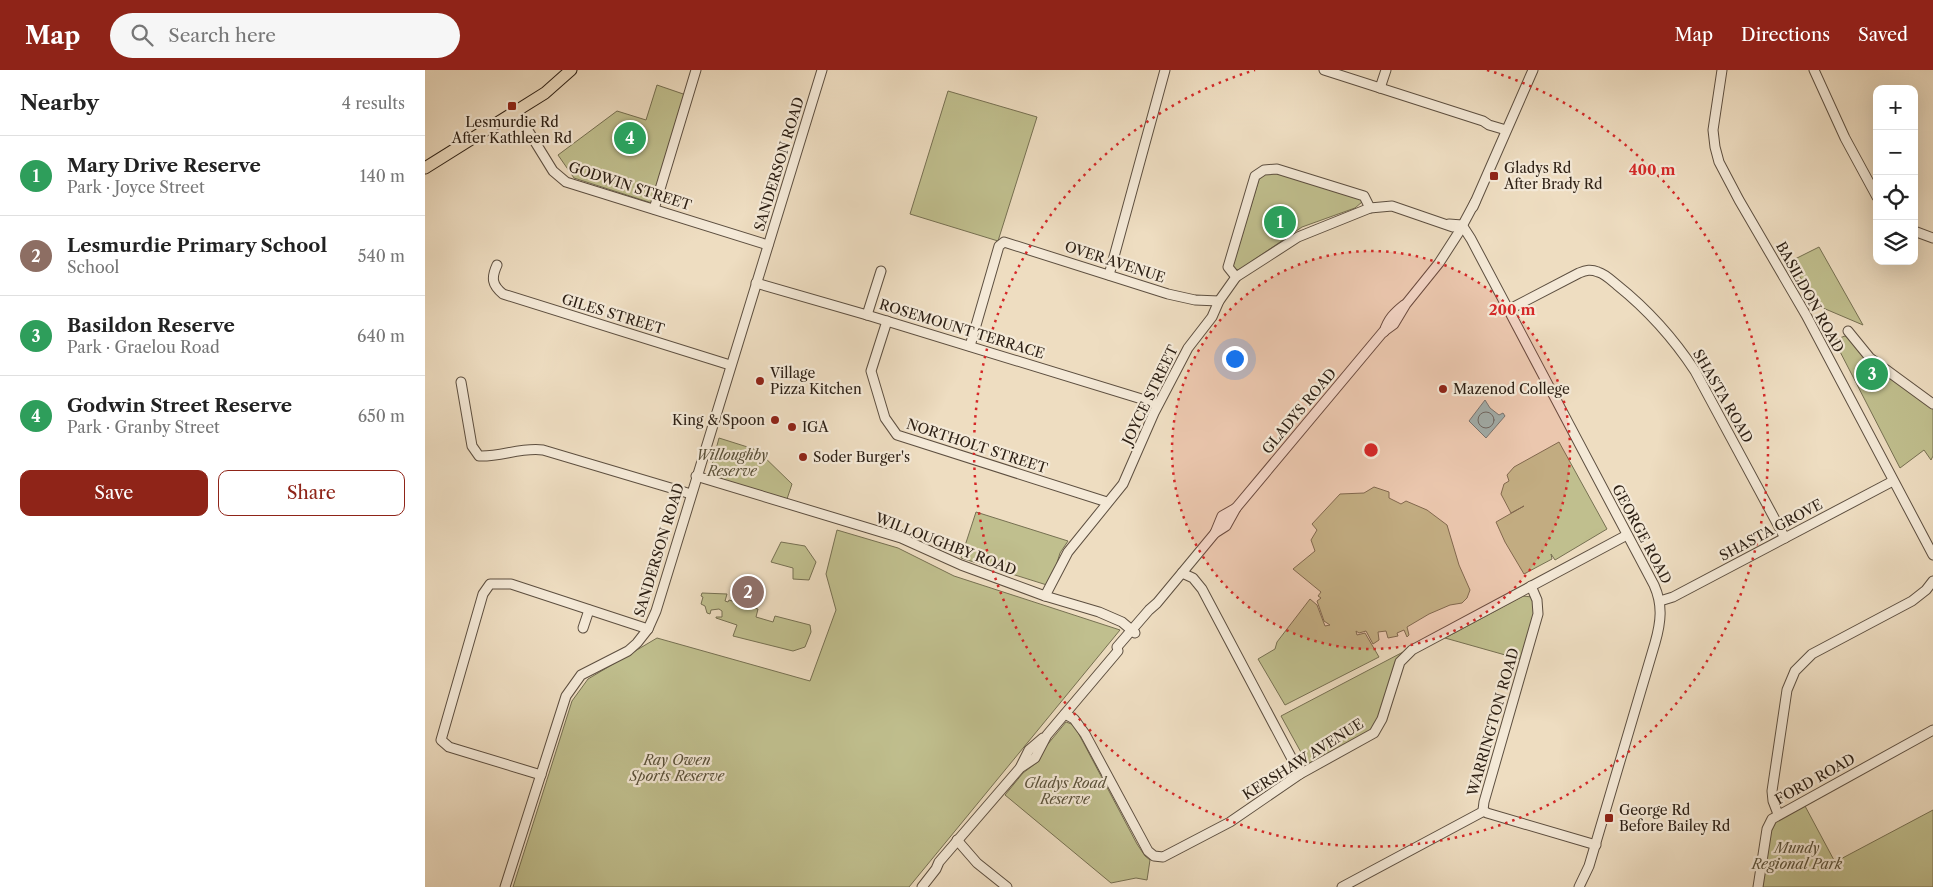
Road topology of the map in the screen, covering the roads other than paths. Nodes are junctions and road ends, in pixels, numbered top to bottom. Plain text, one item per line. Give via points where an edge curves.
1 (571, 70) edge
2 (695, 70) edge
3 (822, 70) edge
4 (1165, 70) edge
5 (1324, 70) edge
6 (1386, 70) edge
7 (1533, 70) edge
8 (1722, 70) edge
9 (1814, 70) edge
10 (1380, 88) junction
11 (516, 111) junction
12 (1507, 127) junction
13 (425, 168) edge
14 (1873, 190) edge
15 (1369, 208) junction
16 (654, 209) junction
17 (1462, 231) junction
18 (1918, 232) edge
19 (1933, 238) edge
20 (768, 245) junction
21 (497, 265) dead end
22 (881, 272) dead end
23 (1109, 275) junction
24 (1236, 277) junction
25 (756, 283) junction
26 (1219, 301) junction
27 (1508, 310) junction
28 (867, 315) junction
29 (887, 321) junction
30 (1848, 331) dead end
31 (970, 346) junction
32 (730, 365) junction
33 (461, 382) dead end
34 (1158, 404) junction
35 (1933, 404) edge
36 (696, 476) junction
37 (1893, 481) junction
38 (691, 494) junction
39 (1107, 502) junction
40 (1627, 535) junction
41 (1785, 538) junction
42 (1933, 554) edge
43 (1189, 565) junction
44 (1181, 574) junction
45 (1933, 581) edge
46 (1531, 586) junction
47 (1201, 589) junction
48 (1045, 596) junction
49 (1660, 600) junction
50 (589, 610) junction
51 (1099, 612) junction
52 (1141, 623) junction
53 (583, 628) dead end
54 (648, 629) junction
55 (1134, 632) junction
56 (1072, 706) junction
57 (1065, 714) junction
58 (1933, 730) edge
59 (1085, 734) junction
60 (1300, 774) junction
61 (541, 775) junction
62 (1484, 811) junction
63 (1779, 814) junction
64 (956, 845) junction
65 (1596, 845) junction
66 (505, 887) edge
67 (922, 887) edge
68 (1007, 887) edge
69 (1342, 887) edge
70 (1579, 887) edge
71 (1758, 887) edge

1 - 11 main road via 545,93
2 - 16 street
3 - 20 street, SANDERSON ROAD
4 - 23 street
5 - 10 street
6 - 10 street
7 - 12 street, GLADYS ROAD
8 - 37 street, BASILDON ROAD via 1713,130 1719,162 1806,315
9 - 14 street
10 - 12 street via 1483,121 1493,120
11 - 13 main road
11 - 16 street, GODWIN STREET via 560,178
12 - 17 street, GLADYS ROAD
15 - 17 street, JOYCE STREET via 1393,206
15 - 24 street, JOYCE STREET via 1298,236
15 - 24 street via 1364,196 1277,169 1264,170 1255,176 1228,267
16 - 20 street, GODWIN STREET
17 - 27 street, GEORGE ROAD via 1473,243
17 - 43 street, GLADYS ROAD via 1450,252 1407,304 1391,316 1383,332 1236,508 1226,526 1215,533
18 - 19 street
20 - 25 street, SANDERSON ROAD
21 - 32 street, GILES STREET via 493,281 503,294
22 - 28 street
23 - 26 street, OVER AVENUE via 1183,298
23 - 31 street, OVER AVENUE via 1003,242 999,246
24 - 26 street, JOYCE STREET
25 - 28 street, ROSEMOUNT TERRACE
25 - 32 street, SANDERSON ROAD
26 - 34 street, JOYCE STREET via 1212,318 1188,348
27 - 40 street, GEORGE ROAD
27 - 41 street, SHASTA ROAD via 1588,270 1604,274 1630,295 1654,319 1695,371
28 - 29 street, ROSEMOUNT TERRACE
29 - 31 street, ROSEMOUNT TERRACE
29 - 39 street, NORTHOLT STREET via 871,372 885,418 897,435
30 - 35 street via 1870,358
31 - 34 street, ROSEMOUNT TERRACE
32 - 36 street, SANDERSON ROAD
33 - 38 street via 472,446 479,456 530,448 543,450
34 - 39 street, JOYCE STREET via 1123,484
36 - 38 street, SANDERSON ROAD
36 - 48 street, WILLOUGHBY ROAD via 901,538 961,565
37 - 41 street, SHASTA GROVE
37 - 42 street, BASILDON ROAD
38 - 54 street, SANDERSON ROAD
39 - 48 street, JOYCE STREET via 1068,552
40 - 46 street, KERSHAW AVENUE
40 - 49 street, GEORGE ROAD
41 - 49 street, SHASTA GROVE via 1673,597
43 - 44 street, GLADYS ROAD
43 - 47 street
44 - 47 street via 1193,578
44 - 52 street, GLADYS ROAD
45 - 63 street via 1912,600 1812,654 1795,670 1787,690 1773,784 1773,801
46 - 60 street, KERSHAW AVENUE via 1407,653 1400,662 1377,729
46 - 62 street, WARRINGTON ROAD via 1538,614
47 - 60 street
48 - 51 street, WILLOUGHBY ROAD
49 - 65 street, GEORGE ROAD via 1655,643
50 - 53 street
50 - 54 street
50 - 61 street via 511,584 490,584 483,594 441,740 449,747
51 - 52 street, WILLOUGHBY ROAD
51 - 55 street, WILLOUGHBY ROAD via 1122,622
52 - 55 street, GLADYS ROAD
54 - 61 street, SANDERSON ROAD via 628,651 581,675 566,696
55 - 56 street, GLADYS ROAD via 1117,647 1118,651
56 - 57 street, GLADYS ROAD
56 - 59 street, KERSHAW AVENUE
57 - 59 street, KERSHAW AVENUE via 1074,719
57 - 64 street, GLADYS ROAD via 1047,735 1036,757 1020,768
58 - 63 street, FORD ROAD
59 - 60 street, KERSHAW AVENUE via 1145,846 1150,854 1157,857 1167,856 1230,822
61 - 66 street, SANDERSON ROAD
62 - 65 street, WARRINGTON ROAD
62 - 69 street
63 - 71 street, FORD ROAD via 1770,821 1767,829
64 - 67 street, GLADYS ROAD
64 - 68 street
65 - 70 street, GEORGE ROAD

